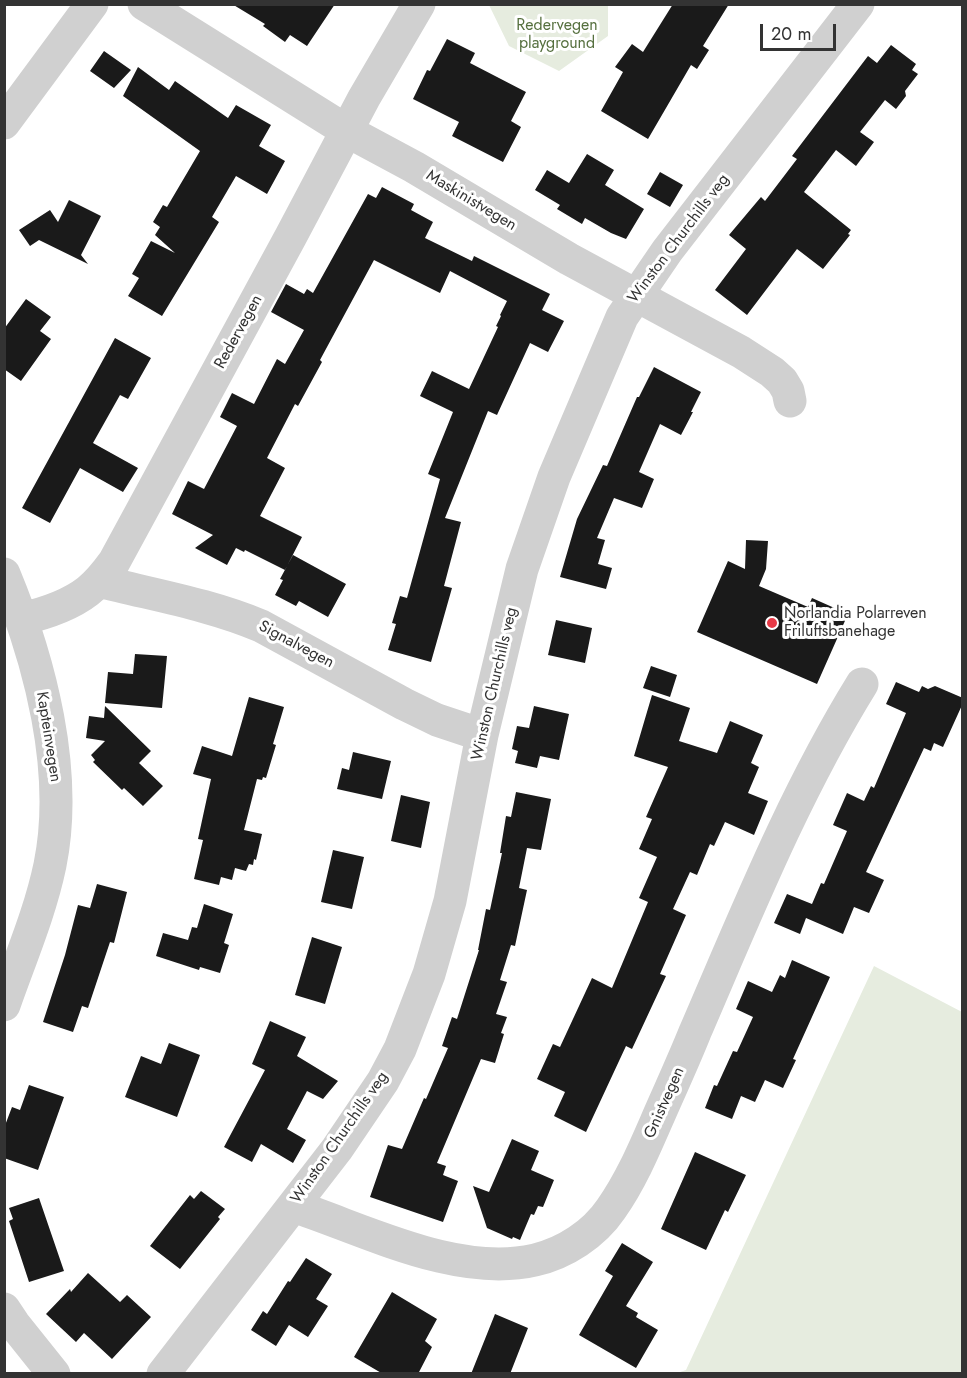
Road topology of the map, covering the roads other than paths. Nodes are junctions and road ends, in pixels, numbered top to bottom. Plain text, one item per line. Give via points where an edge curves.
1 (92, 4) edge
2 (144, 4) edge
3 (419, 4) edge
4 (858, 4) edge
5 (4, 123) edge
6 (347, 130) junction
7 (636, 296) junction
8 (790, 401) dead end
9 (4, 574) edge
10 (99, 581) junction
11 (21, 619) junction
12 (862, 684) dead end
13 (482, 735) junction
14 (4, 1005) edge
15 (293, 1206) junction
16 (4, 1309) edge
17 (54, 1374) edge
18 (163, 1374) edge

1 - 5 street
2 - 6 street, Maskinistvegen
3 - 6 street, Redervegen
4 - 7 street, Winston Churchills veg
6 - 7 street, Maskinistvegen
6 - 10 street, Redervegen via 114,562
7 - 8 street, Maskinistvegen via 772,372 782,381
7 - 13 street, Winston Churchills veg via 622,317 538,519 510,615
9 - 11 street, Kapteinvegen
10 - 11 street, Redervegen via 64,604
10 - 13 street, Signalvegen via 209,607 261,626 404,704
11 - 14 street, Kapteinvegen via 50,729 57,796 44,892
12 - 15 street, Gnistvegen via 801,792 643,1151 610,1210 591,1232 567,1248 536,1260 474,1263 422,1250
13 - 15 street, Winston Churchills veg via 450,901 404,1040 360,1116
15 - 18 street, Winston Churchills veg
16 - 17 street

